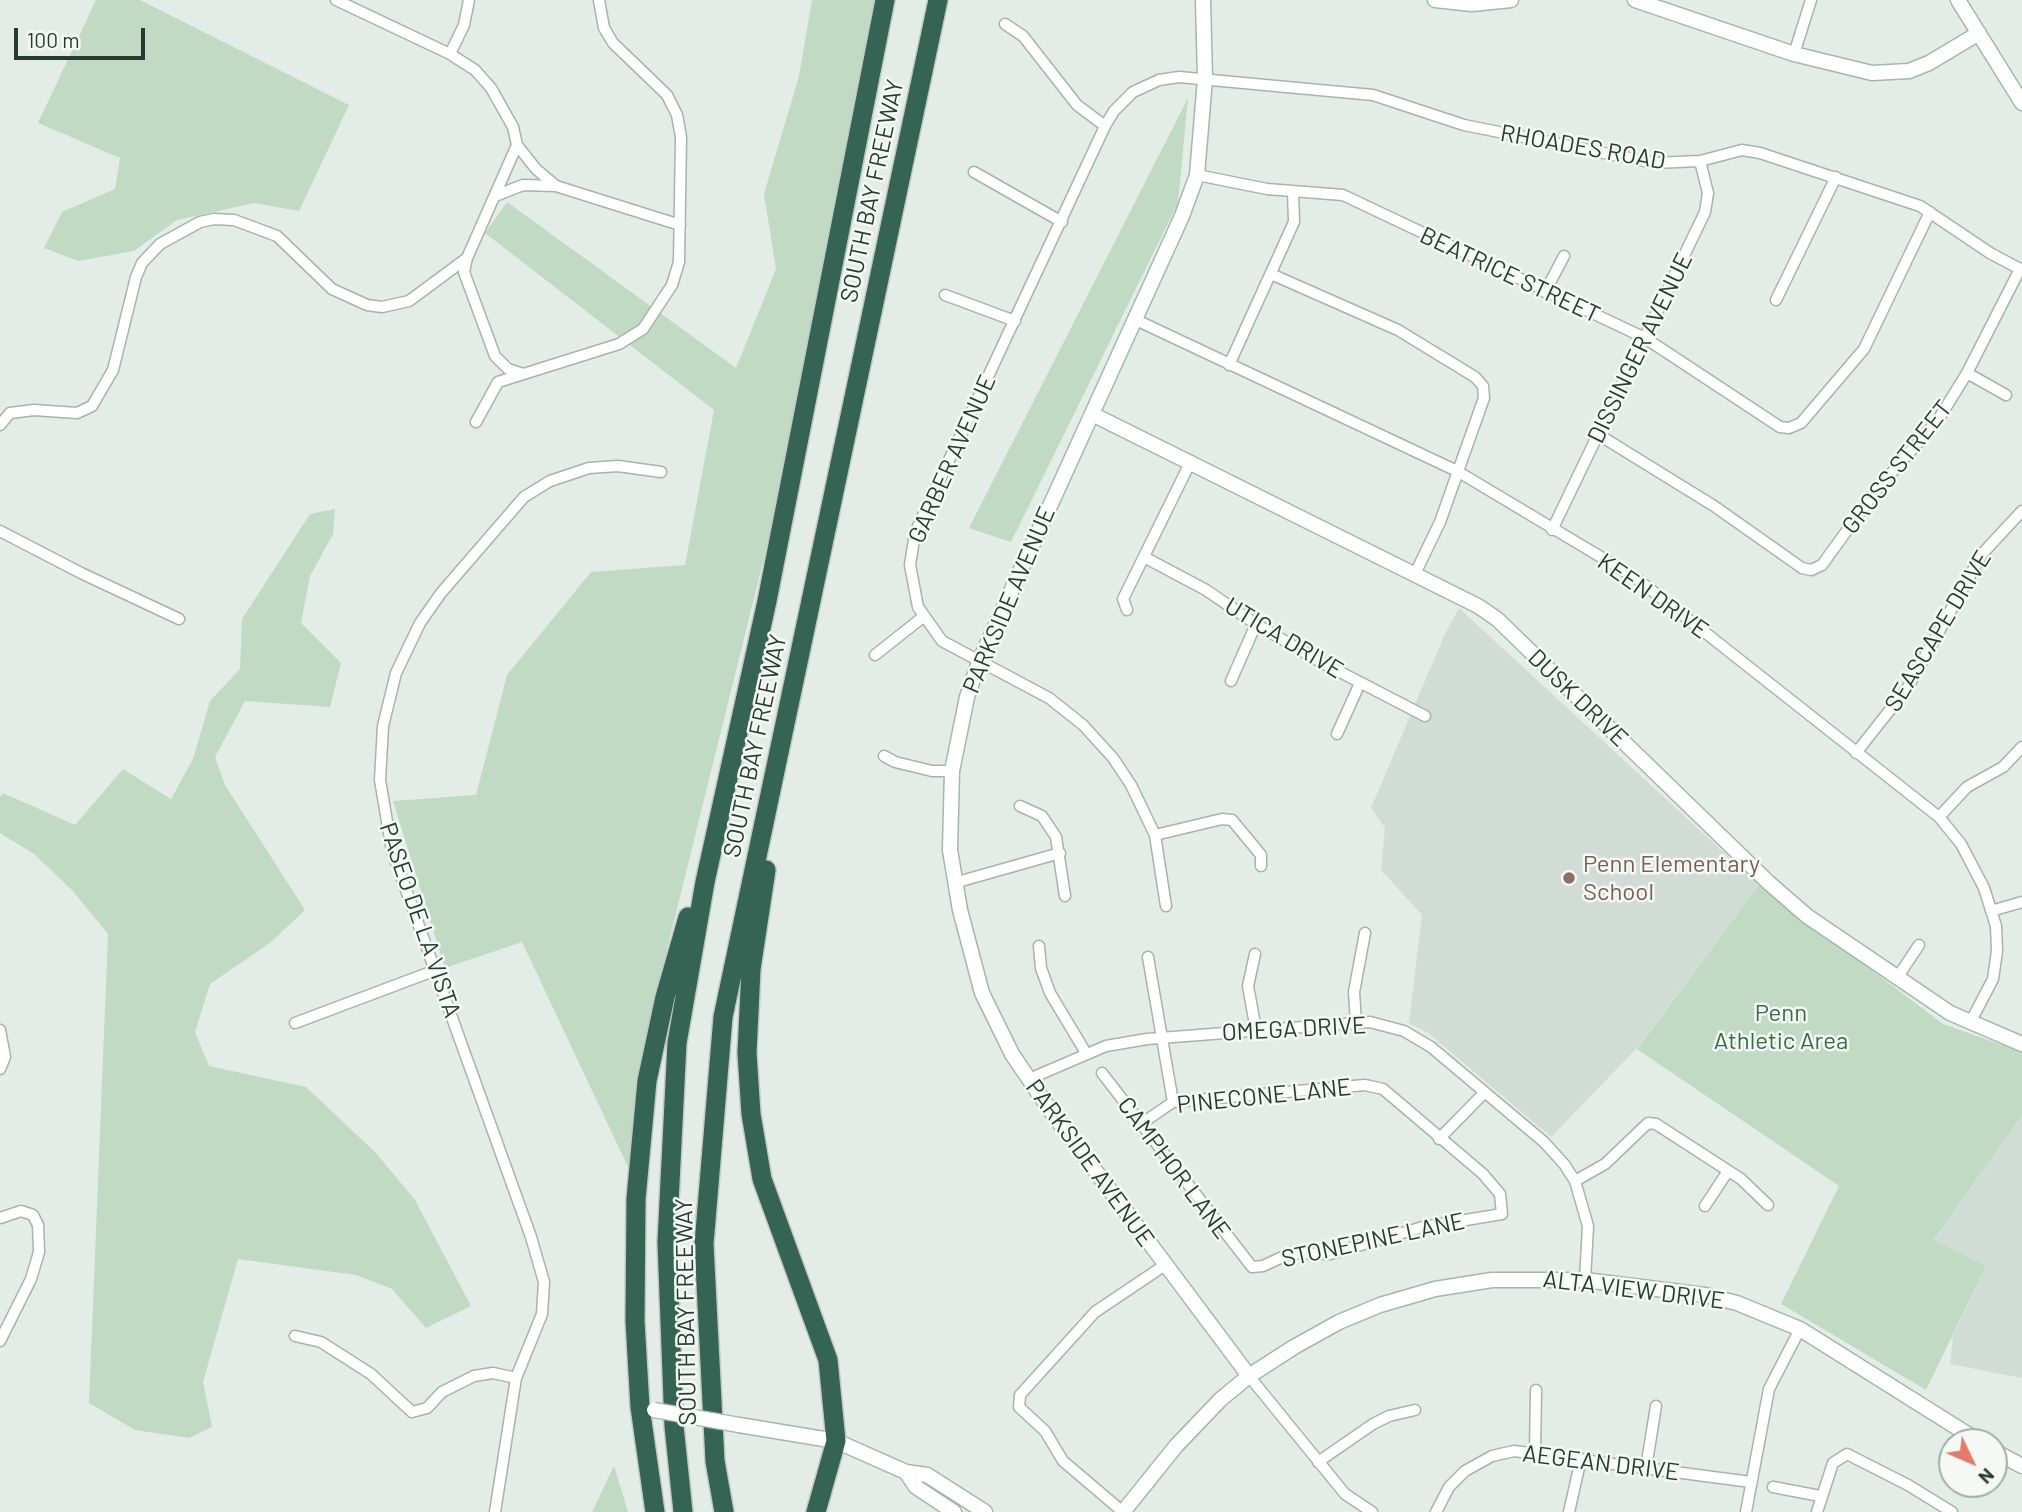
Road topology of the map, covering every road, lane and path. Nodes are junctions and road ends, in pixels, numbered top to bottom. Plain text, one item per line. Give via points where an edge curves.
1 (336, 0) edge
2 (470, 0) edge
3 (599, 0) edge
4 (885, 0) edge
5 (938, 0) edge
6 (1203, 0) edge
7 (1435, 0) edge
8 (1511, 0) edge
9 (1634, 0) edge
10 (1811, 0) edge
11 (1958, 0) edge
12 (1673, 6) edge
13 (1005, 24) dead end
14 (1979, 33) junction
15 (450, 54) junction
16 (1794, 54) junction
17 (1205, 79) junction
18 (2022, 103) edge
19 (1105, 126) junction
20 (517, 145) junction
21 (1700, 161) junction
22 (974, 172) dead end
23 (1197, 175) junction
24 (1836, 177) junction
25 (556, 186) junction
26 (1293, 191) junction
27 (495, 196) junction
28 (1930, 212) junction
29 (1062, 222) junction
30 (680, 225) junction
31 (1564, 256) dead end
32 (467, 258) junction
33 (2021, 269) edge
34 (1271, 274) junction
35 (1545, 292) junction
36 (945, 295) dead end
37 (1776, 300) dead end
38 (1134, 319) junction
39 (1015, 321) junction
40 (1646, 338) junction
41 (1229, 365) junction
42 (1967, 373) junction
43 (529, 374) junction
44 (2006, 395) dead end
45 (1092, 414) junction
46 (476, 422) dead end
47 (0, 425) edge
48 (1599, 435) junction
49 (1191, 461) junction
50 (1457, 471) junction
51 (661, 472) dead end
52 (2022, 511) edge
53 (1552, 530) junction
54 (0, 531) edge
55 (1144, 557) junction
56 (1414, 576) junction
57 (1127, 610) dead end
58 (923, 617) junction
59 (179, 619) dead end
60 (1256, 624) junction
61 (875, 655) dead end
62 (979, 662) junction
63 (1231, 681) dead end
64 (1360, 683) junction
65 (789, 702) junction
66 (1425, 716) dead end
67 (1337, 734) dead end
68 (2022, 747) edge
69 (1856, 753) junction
70 (884, 756) dead end
71 (952, 771) junction
72 (1020, 806) dead end
73 (1939, 817) junction
74 (1155, 835) junction
75 (1060, 853) junction
76 (1261, 866) dead end
77 (705, 882) junction
78 (954, 883) junction
79 (1065, 897) dead end
80 (2022, 902) edge
81 (1166, 906) dead end
82 (1991, 911) junction
83 (1365, 933) dead end
84 (1919, 945) dead end
85 (1039, 946) dead end
86 (1255, 954) dead end
87 (1148, 957) dead end
88 (436, 970) junction
89 (1897, 978) junction
90 (295, 1023) dead end
91 (1356, 1023) junction
92 (1970, 1023) junction
93 (0, 1030) edge
94 (1256, 1030) junction
95 (1164, 1038) junction
96 (2022, 1044) edge
97 (1086, 1053) junction
98 (0, 1069) edge
99 (1102, 1073) dead end
100 (1029, 1079) junction
101 (1484, 1093) junction
102 (1173, 1102) junction
103 (1142, 1124) junction
104 (1439, 1139) junction
105 (1728, 1171) junction
106 (1575, 1181) junction
107 (1768, 1205) dead end
108 (1706, 1206) dead end
109 (1502, 1213) joint
110 (0, 1218) edge
111 (1245, 1262) joint
112 (1164, 1265) junction
113 (1585, 1280) junction
114 (1800, 1329) junction
115 (295, 1336) dead end
116 (0, 1340) edge
117 (1250, 1376) junction
118 (516, 1378) junction
119 (1536, 1390) dead end
120 (1656, 1406) dead end
121 (647, 1409) junction
122 (1415, 1410) dead end
123 (1958, 1428) edge
124 (836, 1441) junction
125 (1535, 1452) junction
126 (1581, 1459) junction
127 (1318, 1462) junction
128 (1646, 1468) junction
129 (906, 1472) junction
130 (1751, 1482) junction
131 (1773, 1487) dead end
132 (1820, 1496) junction
133 (495, 1512) edge
134 (655, 1512) edge
135 (683, 1512) edge
136 (724, 1512) edge
137 (817, 1512) edge
138 (954, 1512) edge
139 (985, 1512) edge
140 (1123, 1512) edge
141 (1372, 1512) edge
142 (1436, 1512) edge
143 (1569, 1512) edge
144 (1746, 1512) edge
145 (1817, 1512) edge
146 (1952, 1512) edge

1 - 15 street
2 - 15 street
3 - 30 street via 604,28 613,43 667,95 677,116
4 - 77 highway, SOUTH BAY FREEWAY via 767,601
5 - 65 highway, SOUTH BAY FREEWAY
6 - 17 street, PARKSIDE AVENUE
7 - 8 street via 1472,4
9 - 12 street
10 - 16 street
11 - 14 street
12 - 16 street
13 - 19 street via 1023,36 1082,110
14 - 16 street via 1929,64 1891,73 1872,73
14 - 18 street
15 - 20 street via 475,70 491,89 513,127
17 - 19 street, GARBER AVENUE via 1169,78 1141,87 1120,104
17 - 21 street, RHOADES ROAD via 1373,94 1464,125 1654,163
17 - 23 street, PARKSIDE AVENUE
19 - 29 street, GARBER AVENUE
20 - 25 street
20 - 27 street
21 - 24 street, RHOADES ROAD via 1742,150
21 - 40 street, DISSINGER AVENUE via 1708,193 1705,212
22 - 29 street
23 - 26 street, BEATRICE STREET
23 - 38 street, PARKSIDE AVENUE
24 - 28 street, RHOADES ROAD
24 - 37 street
25 - 27 street via 523,185
25 - 30 street
26 - 34 street via 1294,222
26 - 35 street, BEATRICE STREET via 1343,195
27 - 32 street
28 - 33 street, RHOADES ROAD
28 - 40 street, BEATRICE STREET via 1864,349 1801,423 1780,427
29 - 39 street, GARBER AVENUE
30 - 43 street via 679,262 672,285 642,330 619,344
31 - 35 street
32 - 43 street via 464,272 495,356 508,369
32 - 47 street via 405,303 368,305 332,289 277,236 234,220 200,222 160,244 142,263 113,370 92,406 77,413 10,413
33 - 42 street, GROSS STREET
34 - 41 street
34 - 50 street via 1398,330 1475,377 1483,386 1484,398
35 - 40 street, BEATRICE STREET
36 - 39 street
38 - 41 street, KEEN DRIVE
38 - 45 street, PARKSIDE AVENUE
39 - 58 street, GARBER AVENUE via 915,533 910,576
40 - 48 street, DISSINGER AVENUE
41 - 50 street, KEEN DRIVE
42 - 44 street
42 - 48 street, GROSS STREET via 1938,420 1874,493 1822,565 1811,570
43 - 46 street via 498,382
45 - 49 street, DUSK DRIVE
45 - 62 street, PARKSIDE AVENUE
48 - 53 street, DISSINGER AVENUE
49 - 55 street
49 - 56 street, DUSK DRIVE
50 - 53 street, KEEN DRIVE
50 - 56 street via 1440,522
51 - 88 street, PASEO DE LA VISTA via 603,466 575,471 538,487 498,524 441,593 403,656 383,726 381,797 392,851
52 - 69 street, SEASCAPE DRIVE via 1982,554 1908,687
53 - 69 street, KEEN DRIVE via 1636,578
54 - 59 street
55 - 57 street via 1123,599
55 - 60 street, UTICA DRIVE via 1206,590
56 - 89 street, DUSK DRIVE via 1497,619 1769,883 1807,916
58 - 61 street
58 - 62 street, GARBER AVENUE via 949,648
60 - 63 street
60 - 64 street, UTICA DRIVE
62 - 71 street, PARKSIDE AVENUE
62 - 74 street, GARBER AVENUE via 1049,698 1083,724 1121,769
64 - 66 street, UTICA DRIVE
64 - 67 street
65 - 124 highway via 751,969 747,1053 762,1178 828,1360
65 - 136 highway, SOUTH BAY FREEWAY via 723,1017 710,1144 704,1244 707,1340 715,1461
68 - 73 street via 2003,767 1967,787
69 - 73 street, KEEN DRIVE
70 - 71 street via 932,771
71 - 78 street, PARKSIDE AVENUE
72 - 75 street via 1042,816
73 - 82 street, KEEN DRIVE via 1961,844
74 - 76 street via 1232,820 1261,855
74 - 81 street, GARBER AVENUE
75 - 78 street
75 - 79 street
77 - 121 highway via 690,910 672,970 643,1117 635,1249
77 - 135 highway, SOUTH BAY FREEWAY via 677,1043 667,1242 674,1426
78 - 100 street, PARKSIDE AVENUE via 982,993 1002,1037
80 - 82 street
82 - 92 street, KEEN DRIVE via 1997,951 1993,979
83 - 91 street via 1354,992
84 - 89 street
85 - 97 street via 1050,993
86 - 94 street via 1248,986
87 - 95 street
88 - 90 street
88 - 118 street, PASEO DE LA VISTA via 544,1282 542,1314
89 - 92 street, DUSK DRIVE
91 - 94 street, OMEGA DRIVE
91 - 101 street, OMEGA DRIVE via 1404,1031 1431,1047
92 - 96 street, DUSK DRIVE
93 - 98 street via 5,1057
94 - 95 street, OMEGA DRIVE
95 - 97 street, OMEGA DRIVE
95 - 102 street
97 - 100 street, OMEGA DRIVE
99 - 103 street, CAMPHOR LANE
100 - 112 street, PARKSIDE AVENUE
101 - 104 street
101 - 106 street, OMEGA DRIVE via 1544,1142
102 - 103 street, PINECONE LANE
102 - 104 street, PINECONE LANE via 1365,1085 1382,1089
103 - 111 street, CAMPHOR LANE
104 - 109 street, PINECONE LANE via 1483,1174 1500,1194
105 - 106 street via 1648,1123 1605,1164
105 - 107 street
105 - 108 street
106 - 113 street, OMEGA DRIVE via 1588,1226
109 - 111 street, STONEPINE LANE via 1412,1229 1330,1254 1291,1253 1263,1266
110 - 116 street via 20,1211 33,1215 39,1252 20,1304
112 - 117 street, PARKSIDE AVENUE
112 - 140 street via 1095,1312 1020,1395 1019,1407 1045,1431 1063,1461
113 - 114 street, ALTA VIEW DRIVE via 1705,1295
113 - 117 street, ALTA VIEW DRIVE via 1492,1280 1401,1298 1316,1334
114 - 123 street, ALTA VIEW DRIVE
114 - 130 street via 1769,1388
115 - 118 street via 321,1342 371,1374 412,1412 427,1408 442,1392 474,1376 493,1373
117 - 127 street, PARKSIDE AVENUE
117 - 140 street, ALTA VIEW DRIVE via 1176,1446
118 - 133 street, PASEO DE LA VISTA
119 - 125 street
120 - 128 street
121 - 124 street, bridge
121 - 134 highway
122 - 127 street via 1373,1424
124 - 129 street
124 - 137 highway
125 - 126 street, AEGEAN DRIVE
125 - 142 street, AEGEAN DRIVE via 1501,1454 1474,1465 1449,1486
126 - 128 street, AEGEAN DRIVE
126 - 143 street
127 - 141 street, PARKSIDE AVENUE via 1345,1494
128 - 130 street, AEGEAN DRIVE
129 - 138 street via 916,1487
129 - 139 street via 927,1475
130 - 144 street
131 - 132 street
132 - 145 street
132 - 146 street via 1835,1460 1850,1454

